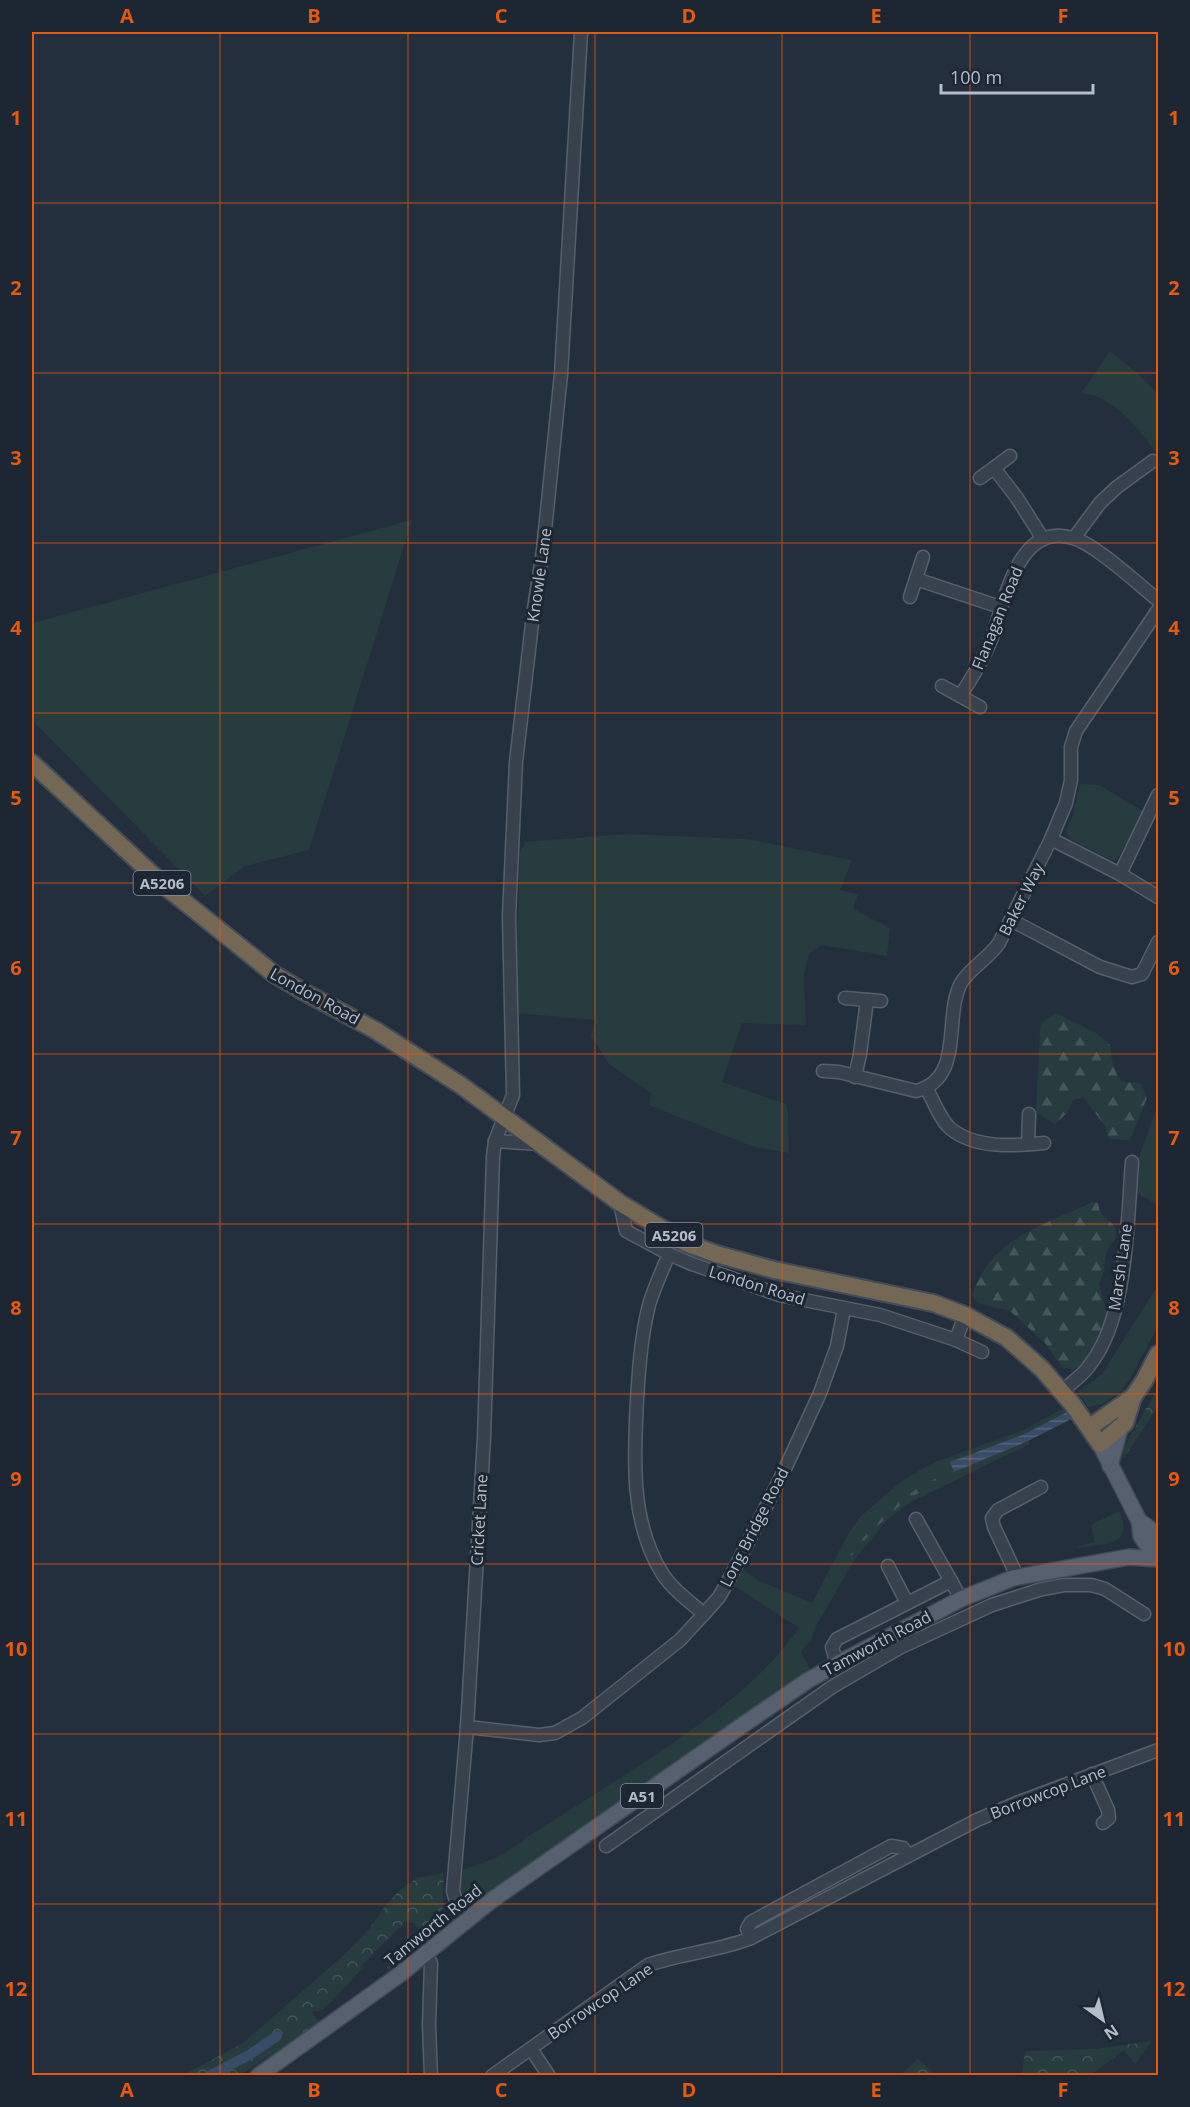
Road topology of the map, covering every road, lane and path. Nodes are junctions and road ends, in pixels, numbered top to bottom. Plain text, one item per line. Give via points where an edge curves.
1 (581, 32) edge
2 (1010, 456) dead end
3 (1153, 462) dead end
4 (994, 468) junction
5 (980, 478) dead end
6 (1074, 538) junction
7 (1043, 539) junction
8 (923, 557) dead end
9 (916, 579) junction
10 (910, 597) dead end
11 (1158, 600) edge
12 (1000, 607) junction
13 (1158, 610) edge
14 (942, 686) dead end
15 (960, 696) junction
16 (980, 707) dead end
17 (32, 763) edge
18 (1158, 795) edge
19 (1051, 839) junction
20 (1120, 874) junction
21 (1158, 897) edge
22 (1011, 920) junction
23 (1158, 942) edge
24 (845, 998) dead end
25 (867, 1000) junction
26 (881, 1001) dead end
27 (823, 1071) dead end
28 (855, 1077) junction
29 (926, 1088) junction
30 (1029, 1114) dead end
31 (505, 1118) junction
32 (495, 1141) junction
33 (1044, 1143) dead end
34 (539, 1144) junction
35 (1028, 1144) junction
36 (1132, 1162) dead end
37 (620, 1203) junction
38 (669, 1254) junction
39 (844, 1309) junction
40 (965, 1315) junction
41 (956, 1340) junction
42 (982, 1352) dead end
43 (1158, 1354) edge
44 (1062, 1391) junction
45 (1133, 1397) junction
46 (1090, 1427) junction
47 (1120, 1428) junction
48 (1100, 1444) junction
49 (1110, 1466) junction
50 (1041, 1487) dead end
51 (916, 1519) dead end
52 (1139, 1521) junction
53 (1158, 1541) edge
54 (1110, 1559) junction
55 (1158, 1559) edge
56 (888, 1566) dead end
57 (1074, 1566) junction
58 (1015, 1577) junction
59 (951, 1581) junction
60 (1019, 1595) junction
61 (961, 1599) junction
62 (908, 1603) junction
63 (704, 1614) junction
64 (1144, 1614) dead end
65 (837, 1664) junction
66 (467, 1727) junction
67 (1158, 1750) edge
68 (1092, 1774) junction
69 (631, 1804) junction
70 (643, 1820) junction
71 (1103, 1823) dead end
72 (606, 1846) dead end
73 (467, 1921) junction
74 (425, 1954) junction
75 (531, 2049) junction
76 (258, 2076) edge
77 (431, 2076) edge
78 (492, 2076) edge
79 (549, 2076) edge

1 - 31 street, Knowle Lane via 561,374 516,762 509,916 513,1095
2 - 4 street
3 - 6 street via 1100,503
4 - 5 street
4 - 7 street
6 - 7 street
6 - 11 street
7 - 12 street, Flanagan Road via 1031,546 1019,562
8 - 9 street
9 - 10 street
9 - 12 street
12 - 15 street, Flanagan Road via 985,654
13 - 19 street, Baker Way via 1072,738 1069,795
14 - 15 street
15 - 16 street
17 - 31 highway, London Road / A5206 via 166,887 274,974 375,1030
18 - 20 street
19 - 20 street
19 - 22 street, Baker Way
20 - 21 street
22 - 23 street via 1100,968 1132,977 1142,974
22 - 29 street, Baker Way via 991,955 961,984 946,1064 940,1076
24 - 25 street
25 - 26 street
25 - 28 street
27 - 28 street
28 - 29 street via 916,1091
29 - 35 street via 945,1121 960,1135 975,1141
30 - 35 street
31 - 32 street, Cricket Lane
31 - 34 highway, London Road / A5206
32 - 34 street
32 - 66 street, Cricket Lane via 484,1438
33 - 35 street
34 - 37 highway, London Road / A5206
36 - 44 street, Marsh Lane via 1125,1248 1114,1315 1089,1366
37 - 38 street, London Road via 626,1231
37 - 40 highway, London Road / A5206 via 686,1243 716,1254 933,1303
38 - 39 street, London Road via 779,1295
38 - 63 street via 650,1304 640,1347 634,1453 636,1490 644,1530 660,1571
39 - 41 street, London Road via 880,1315
39 - 63 street, Long Bridge Road via 837,1346 811,1413 732,1574
40 - 41 street
40 - 44 highway, London Road / A5206 via 1007,1338
41 - 42 street, London Road
43 - 45 highway
44 - 46 highway, London Road / A5206
45 - 46 highway
45 - 47 highway via 1128,1417
46 - 48 highway, London Road / A5206
47 - 48 highway
47 - 49 main road
48 - 49 main road, London Road / A5206
49 - 52 main road, London Road / A5206
50 - 58 street via 998,1510 992,1518
51 - 59 street
52 - 53 main road, London Road / A5206
52 - 54 main road, Tamworth Road via 1131,1543
52 - 55 main road, London Road / A5206 via 1141,1536
54 - 55 main road, Tamworth Road / A51
54 - 57 main road, Tamworth Road / A51
55 - 57 main road, Tamworth Road / A51 via 1103,1568
56 - 62 street
57 - 58 main road, Tamworth Road / A51
58 - 60 street
58 - 61 main road, Tamworth Road / A51
59 - 61 street
59 - 62 street, Tamworth Road
60 - 64 street, Tamworth Road via 1064,1585 1091,1585 1105,1589
60 - 70 street, Tamworth Road via 959,1619 864,1667
61 - 65 main road, Tamworth Road / A51
62 - 65 street, Tamworth Road via 837,1639 832,1647
63 - 66 street, Long Bridge Road via 680,1640 582,1718 555,1733 539,1735
65 - 69 main road, Tamworth Road / A51
66 - 73 street, Cricket Lane via 453,1891
67 - 68 street, Borrowcop Lane
68 - 71 street via 1108,1810 1109,1818
68 - 75 street, Borrowcop Lane via 977,1820 752,1938 648,1965
69 - 70 street
69 - 73 main road, Tamworth Road / A51
70 - 72 street, Tamworth Road
73 - 74 main road, Tamworth Road / A51
74 - 76 main road, Tamworth Road / A51
74 - 77 street via 432,1963
75 - 78 street, Borrowcop Lane
75 - 79 street

